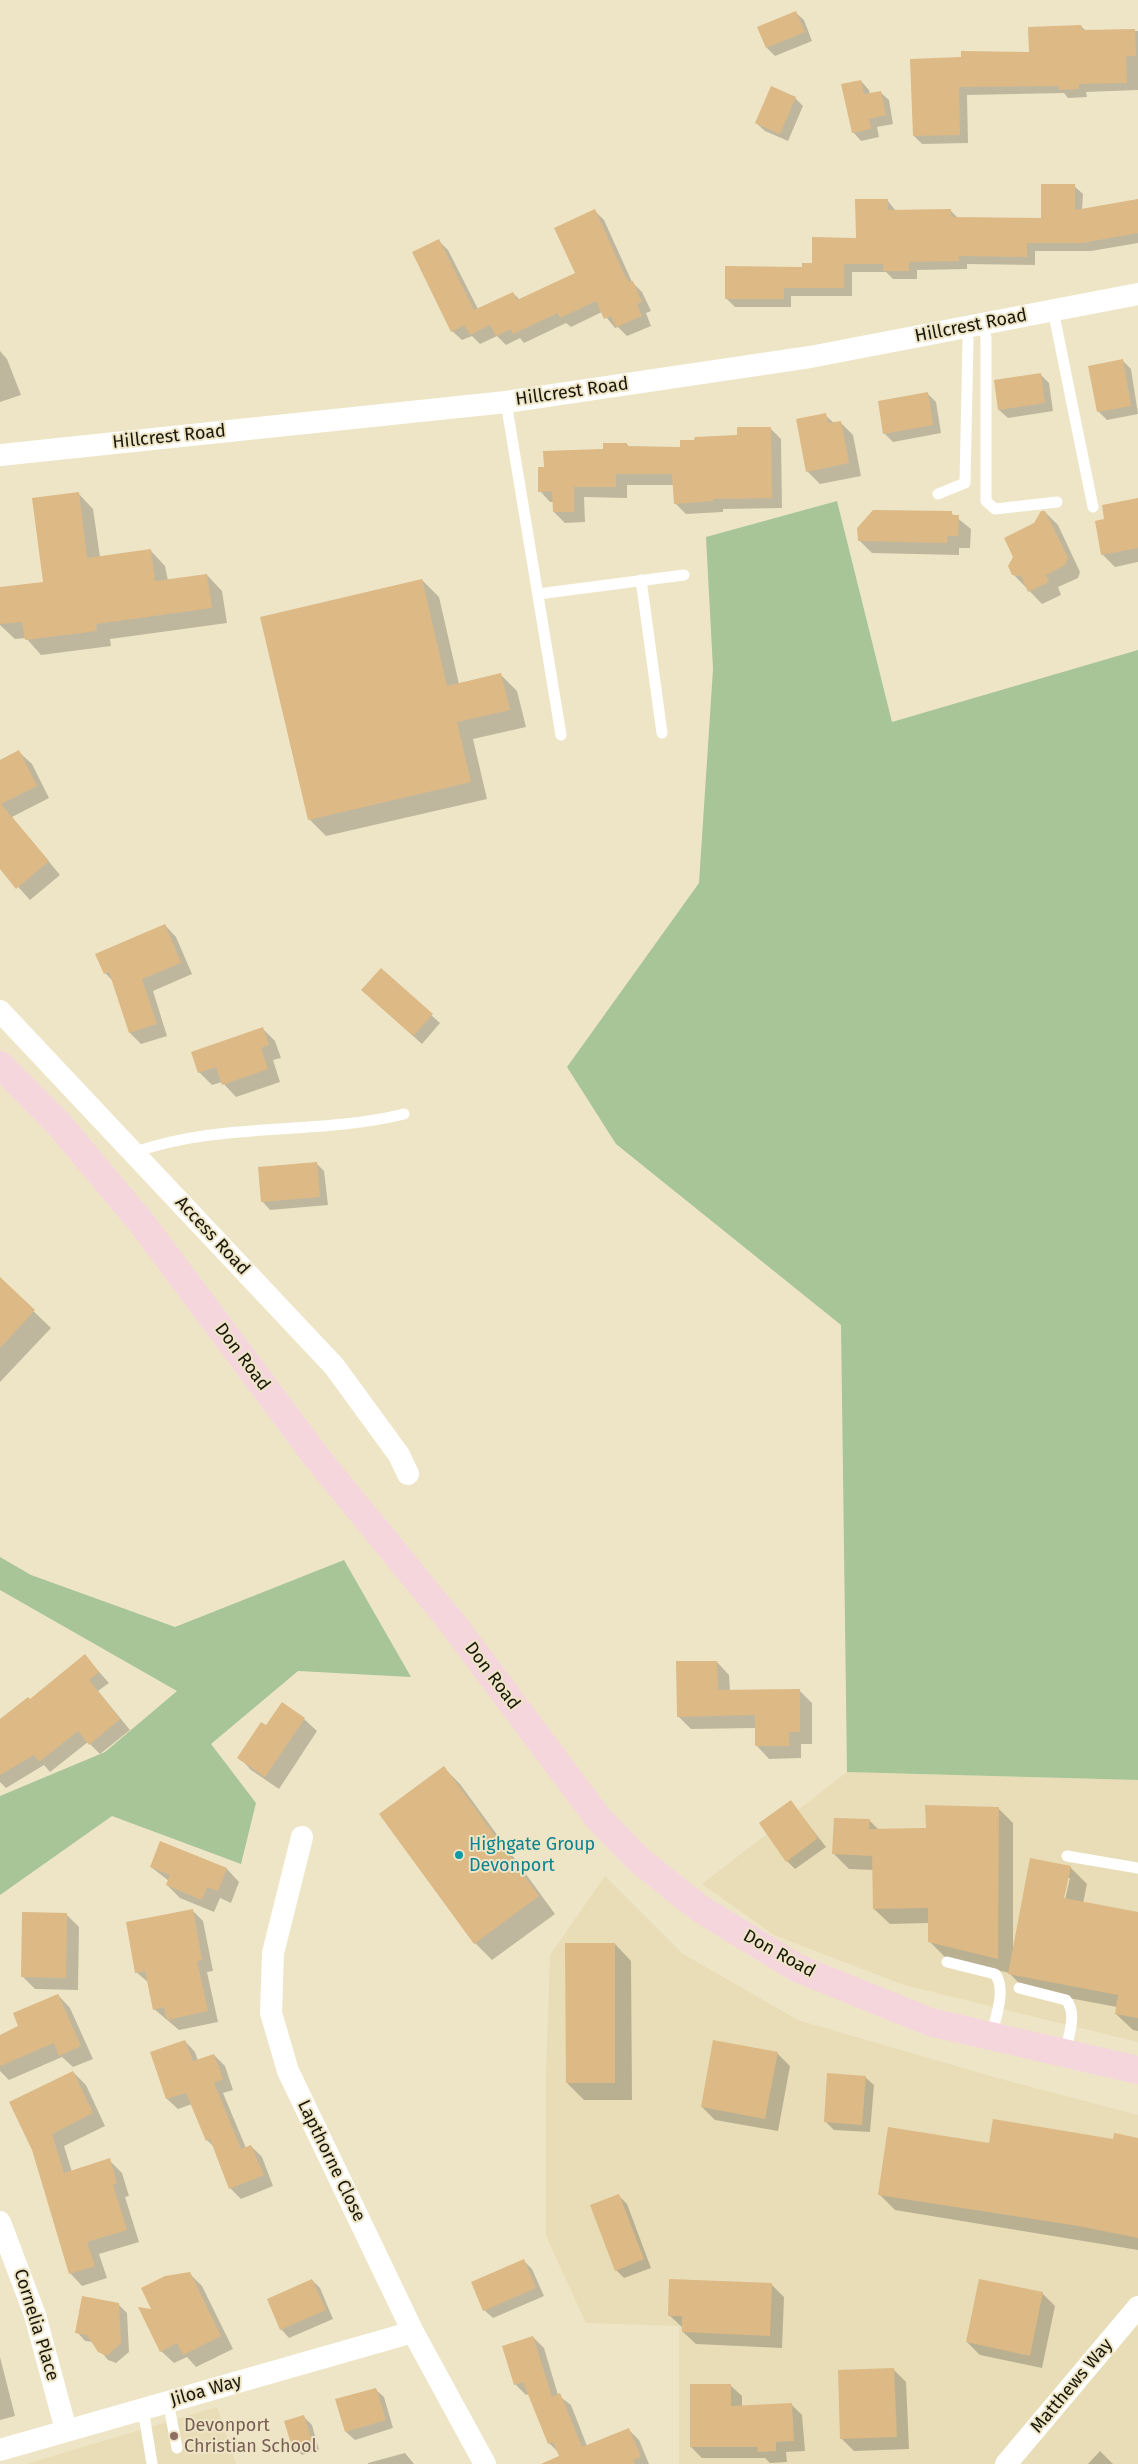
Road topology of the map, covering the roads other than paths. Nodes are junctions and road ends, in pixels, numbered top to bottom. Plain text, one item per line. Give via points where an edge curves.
1 (1138, 294) edge
2 (1053, 310) junction
3 (974, 325) junction
4 (506, 402) junction
5 (0, 454) edge
6 (938, 494) dead end
7 (1057, 502) dead end
8 (1093, 507) dead end
9 (684, 575) dead end
10 (641, 580) junction
11 (538, 594) junction
12 (662, 733) dead end
13 (561, 735) dead end
14 (0, 1011) edge
15 (0, 1065) edge
16 (404, 1114) dead end
17 (133, 1153) junction
18 (408, 1474) dead end
19 (302, 1837) dead end
20 (1067, 1856) dead end
21 (1138, 1868) edge
22 (947, 1962) dead end
23 (1019, 1988) dead end
24 (991, 2037) junction
25 (1065, 2054) junction
26 (1138, 2070) edge
27 (0, 2222) edge
28 (1138, 2307) edge
29 (413, 2332) junction
30 (168, 2402) junction
31 (143, 2408) junction
32 (66, 2430) junction
33 (177, 2448) dead end
34 (0, 2450) edge
35 (152, 2464) edge
36 (485, 2464) edge
37 (1006, 2464) edge

1 - 2 street, Hillcrest Road
2 - 3 street, Hillcrest Road
2 - 8 lane
3 - 4 street, Hillcrest Road via 810,357
3 - 6 lane via 968,340 965,483
3 - 7 lane via 986,338 986,501 995,508
4 - 5 street, Hillcrest Road
4 - 11 lane
9 - 10 lane
10 - 11 lane
10 - 12 lane
11 - 13 lane
14 - 17 street, Access Road
15 - 24 main road, Don Road via 58,1122 141,1222 318,1459 453,1624 598,1818 639,1860 699,1908 797,1968 930,2022
16 - 17 lane via 339,1126 183,1137
17 - 18 street, Access Road via 334,1366 399,1455
19 - 29 street, Lapthorne Close via 272,1953 271,2013 288,2071
20 - 21 lane
22 - 24 lane via 995,1974 1000,1980
23 - 25 lane via 1066,2000 1071,2006
24 - 25 main road, Don Road
25 - 26 main road, Don Road
27 - 32 street, Cornelia Place via 35,2315
28 - 37 street, Matthews Way
29 - 30 street, Jiloa Way
29 - 36 street, Lapthorne Close
30 - 31 street, Jiloa Way
30 - 33 lane
31 - 32 street, Jiloa Way
31 - 35 lane
32 - 34 street, Jiloa Way

